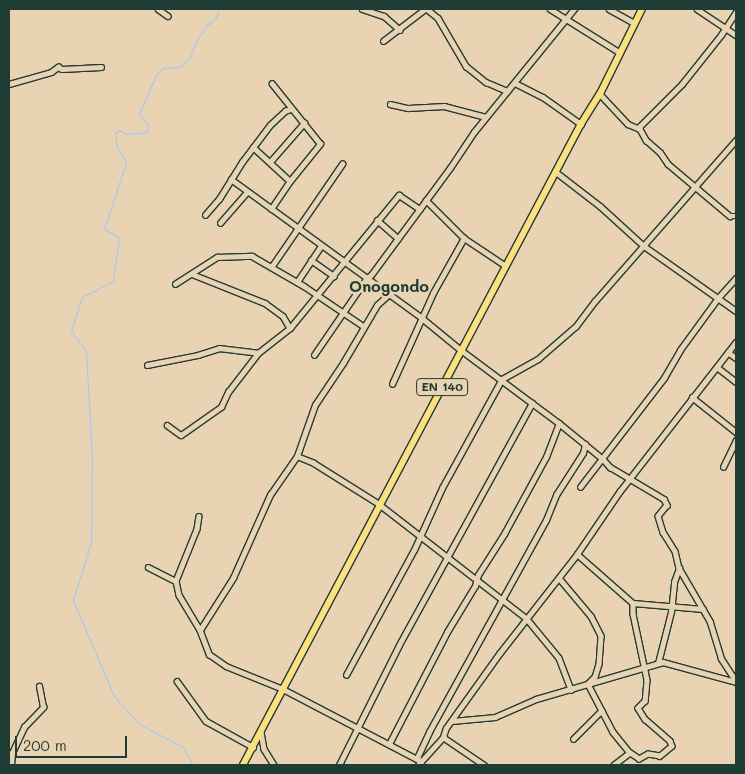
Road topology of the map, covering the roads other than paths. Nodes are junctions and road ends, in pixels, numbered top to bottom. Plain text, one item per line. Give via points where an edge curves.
1 (158, 9) edge
2 (362, 9) edge
3 (426, 9) edge
4 (550, 9) edge
5 (574, 9) edge
6 (609, 9) edge
7 (642, 9) edge
8 (697, 9) edge
9 (736, 12) edge
10 (168, 16) dead end
11 (565, 20) junction
12 (634, 23) junction
13 (726, 27) junction
14 (400, 30) junction
15 (736, 35) edge
16 (383, 41) dead end
17 (619, 52) junction
18 (101, 67) dead end
19 (516, 83) junction
20 (9, 84) edge
21 (272, 84) dead end
22 (506, 91) junction
23 (600, 94) junction
24 (390, 104) dead end
25 (292, 109) junction
26 (486, 116) junction
27 (304, 123) junction
28 (581, 124) junction
29 (638, 128) junction
30 (736, 140) edge
31 (253, 147) junction
32 (270, 162) junction
33 (342, 164) dead end
34 (556, 172) junction
35 (231, 180) junction
36 (290, 181) junction
37 (694, 186) junction
38 (247, 192) junction
39 (426, 200) junction
40 (271, 209) junction
41 (420, 209) junction
42 (205, 215) dead end
43 (736, 216) edge
44 (377, 220) junction
45 (220, 223) dead end
46 (297, 228) junction
47 (398, 238) junction
48 (464, 238) junction
49 (321, 246) junction
50 (644, 246) junction
51 (311, 260) junction
52 (343, 262) junction
53 (272, 266) junction
54 (506, 266) junction
55 (192, 274) junction
56 (334, 276) junction
57 (736, 278) edge
58 (366, 279) junction
59 (297, 282) junction
60 (175, 284) dead end
61 (388, 295) junction
62 (318, 296) junction
63 (718, 298) junction
64 (736, 311) edge
65 (344, 313) junction
66 (422, 318) junction
67 (363, 326) junction
68 (290, 328) junction
69 (736, 342) edge
70 (462, 350) junction
71 (728, 352) junction
72 (258, 353) junction
73 (314, 355) dead end
74 (736, 358) edge
75 (147, 366) dead end
76 (716, 367) junction
77 (502, 379) junction
78 (736, 382) edge
79 (392, 384) dead end
80 (692, 397) junction
81 (532, 403) junction
82 (560, 423) junction
83 (167, 425) dead end
84 (736, 432) edge
85 (736, 440) edge
86 (586, 444) junction
87 (297, 456) junction
88 (603, 459) junction
89 (723, 467) dead end
90 (631, 479) junction
91 (580, 487) dead end
92 (379, 504) junction
93 (199, 516) dead end
94 (420, 536) junction
95 (577, 554) junction
96 (448, 559) junction
97 (148, 567) dead end
98 (678, 568) junction
99 (559, 578) junction
100 (176, 581) junction
101 (477, 581) junction
102 (502, 599) junction
103 (633, 603) junction
104 (671, 607) junction
105 (704, 609) junction
106 (528, 619) junction
107 (200, 630) junction
108 (658, 663) junction
109 (644, 667) junction
110 (346, 675) dead end
111 (177, 681) dead end
112 (736, 681) edge
113 (588, 684) junction
114 (38, 686) dead end
115 (283, 689) junction
116 (571, 690) junction
117 (601, 711) junction
118 (452, 721) junction
119 (356, 728) junction
120 (261, 732) junction
121 (443, 737) junction
122 (573, 739) dead end
123 (390, 744) junction
124 (253, 747) junction
125 (630, 754) junction
126 (419, 762) edge
127 (11, 765) edge
128 (244, 765) edge
129 (274, 765) edge
130 (339, 765) edge
131 (484, 765) edge
132 (614, 765) edge

1 - 10 street
2 - 14 street via 384,16
3 - 14 street
3 - 22 street via 438,18 466,66 486,82
4 - 11 street
5 - 11 street
6 - 12 street
7 - 12 main road, EN 140
8 - 13 street
9 - 13 street
11 - 17 street
11 - 19 street
12 - 17 main road, EN 140
13 - 15 street
13 - 29 street via 682,84
14 - 16 street
17 - 23 main road, EN 140
18 - 20 street via 58,67
19 - 22 street
19 - 28 street via 543,97
21 - 25 street
22 - 26 street
23 - 28 main road, EN 140
23 - 29 street via 623,120
24 - 26 street via 408,108 444,106
25 - 27 street
25 - 31 street via 270,125
26 - 39 street
27 - 32 street
27 - 36 street via 320,144
28 - 34 main road, EN 140
29 - 37 street via 664,160
30 - 37 street
31 - 32 street
31 - 35 street
32 - 36 street
33 - 46 street
34 - 50 street
34 - 54 main road, EN 140
35 - 38 street
35 - 42 street
36 - 40 street
37 - 43 street via 730,216
37 - 50 street
38 - 40 street
38 - 45 street
39 - 41 street
39 - 48 street
40 - 46 street
41 - 44 street via 399,195
41 - 47 street
44 - 47 street
44 - 52 street
46 - 49 street
46 - 53 street
47 - 58 street
48 - 54 street
48 - 66 street
49 - 51 street
49 - 52 street
50 - 63 street
50 - 77 street via 556,345
51 - 56 street
51 - 59 street
52 - 56 street
52 - 58 street
53 - 55 street via 252,256 217,257
53 - 59 street
54 - 70 main road, EN 140
55 - 60 street
55 - 68 street via 265,303 282,316
56 - 62 street
57 - 63 street
58 - 61 street
58 - 65 street
59 - 62 street
61 - 66 street
61 - 67 street
62 - 65 street
62 - 68 street
63 - 64 street
63 - 88 street via 664,378
65 - 67 street
65 - 73 street
66 - 70 street
66 - 79 street
67 - 87 street via 315,405
68 - 72 street
69 - 71 street
70 - 77 street
70 - 92 main road, EN 140
71 - 74 street
71 - 76 street
72 - 75 street via 219,348
72 - 83 street via 228,392 221,407 180,435
76 - 78 street
76 - 80 street
77 - 81 street
77 - 94 street via 442,488
80 - 84 street
80 - 90 street
81 - 82 street
81 - 96 street
82 - 86 street
82 - 101 street via 546,457
85 - 89 street
86 - 88 street
86 - 102 street
87 - 92 street via 314,462
87 - 107 street via 270,495 233,578
88 - 90 street
88 - 91 street
90 - 95 street
90 - 98 street via 666,502 666,508 658,516 675,551
92 - 94 street
92 - 115 main road, EN 140
93 - 100 street via 197,530
94 - 96 street
94 - 110 street
95 - 99 street
95 - 103 street
96 - 101 street
96 - 119 street
97 - 100 street
98 - 104 street
98 - 105 street
99 - 106 street
99 - 113 street via 591,616 600,636 599,664 595,677
100 - 107 street via 185,608
101 - 102 street
101 - 123 street
102 - 106 street
102 - 126 street via 429,732
103 - 104 street
103 - 109 street
104 - 105 street
104 - 108 street
105 - 112 street via 720,658
106 - 116 street via 559,658
106 - 118 street
107 - 115 street via 205,646 215,660
108 - 109 street
108 - 112 street
109 - 113 street
109 - 125 street via 647,694 639,711 672,746 660,756 648,754 639,759
111 - 124 street via 206,721
113 - 116 street
113 - 117 street
114 - 127 street via 43,707 24,727 12,753
115 - 119 street
115 - 120 main road, EN 140
116 - 118 street via 536,699 496,717
117 - 122 street
117 - 125 street via 612,732
118 - 121 street
119 - 123 street
119 - 130 street
120 - 124 main road, EN 140
120 - 129 street via 264,749
121 - 126 street
121 - 131 street
123 - 126 street
124 - 128 main road, EN 140
125 - 132 street

